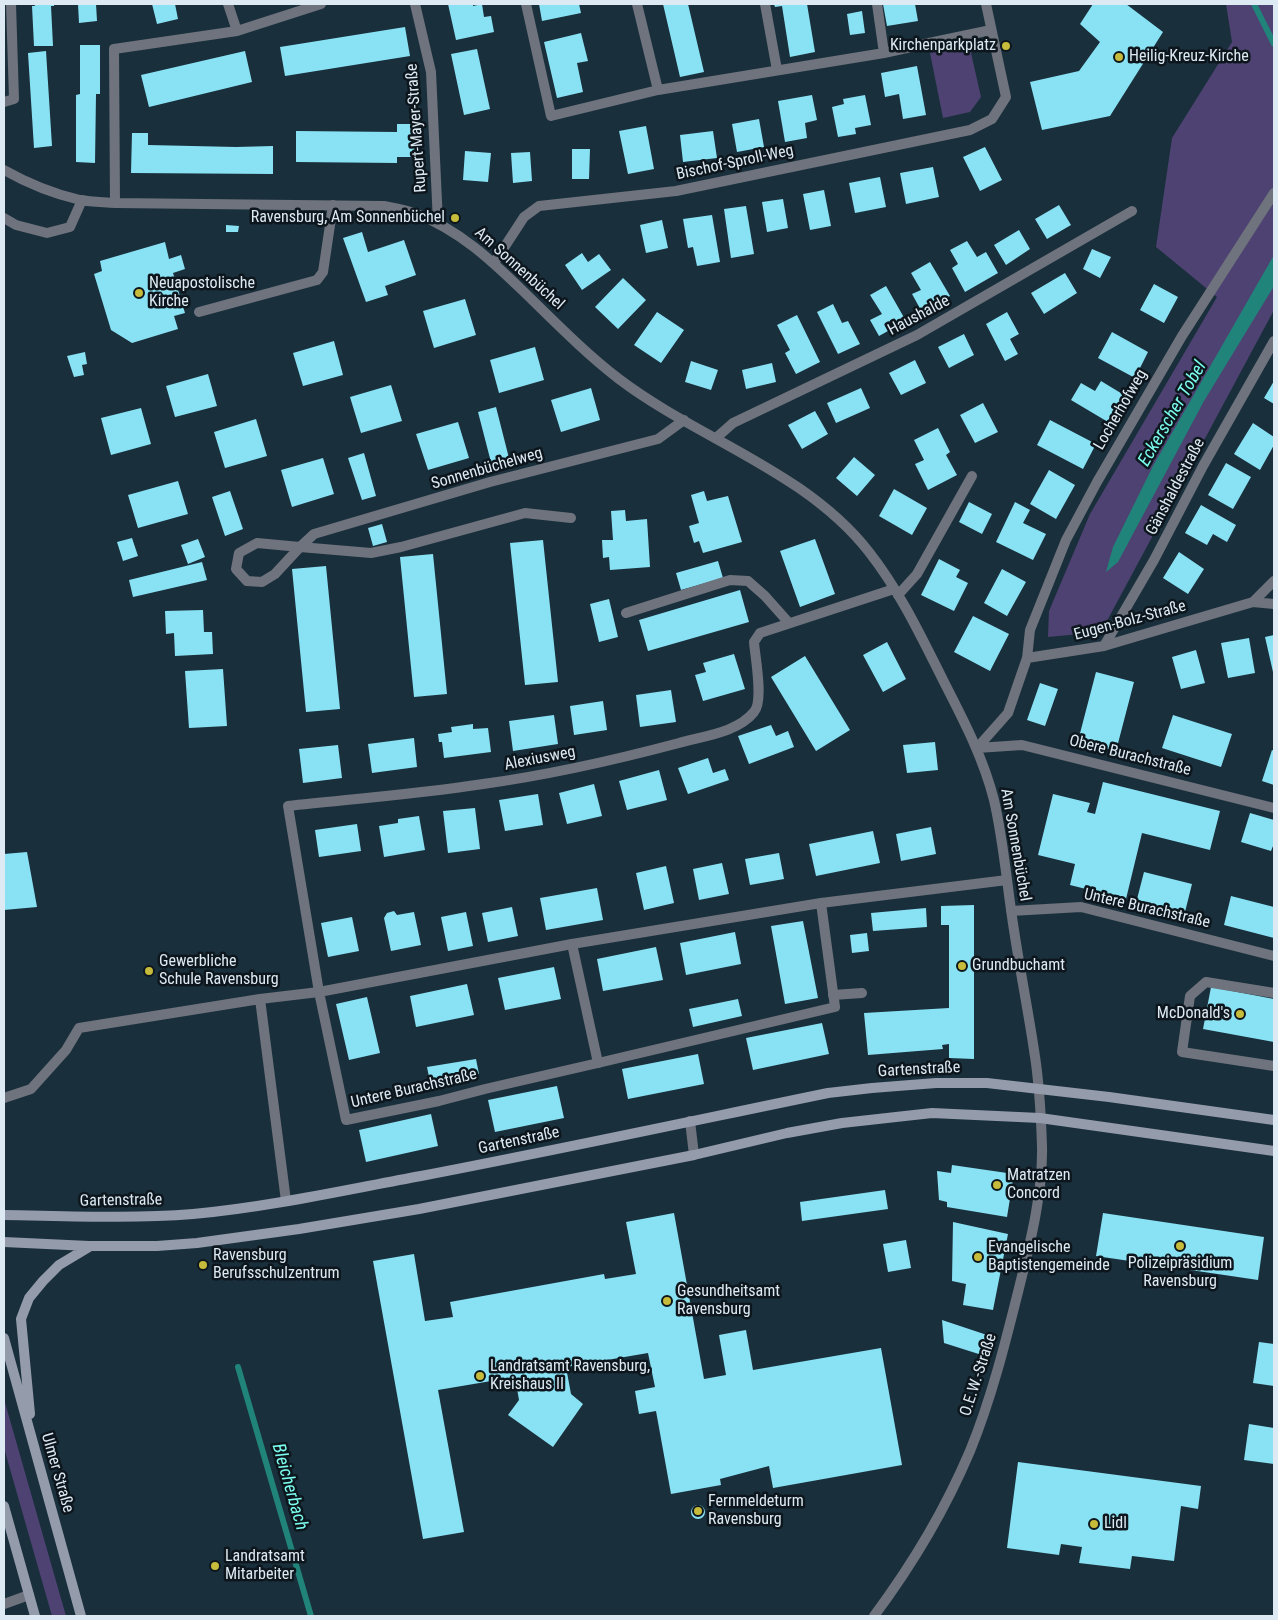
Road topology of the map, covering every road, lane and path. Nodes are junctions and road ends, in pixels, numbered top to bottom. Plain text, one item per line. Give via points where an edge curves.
1 (11, 4) edge
2 (228, 4) edge
3 (321, 4) edge
4 (414, 4) edge
5 (526, 4) edge
6 (637, 4) edge
7 (765, 4) edge
8 (876, 4) edge
9 (986, 4) edge
10 (991, 30) junction
11 (236, 31) junction
12 (884, 52) junction
13 (777, 70) junction
14 (658, 90) junction
15 (4, 102) edge
16 (4, 170) edge
17 (1274, 193) edge
18 (82, 200) junction
19 (115, 203) junction
20 (333, 205) junction
21 (1132, 211) dead end
22 (4, 218) edge
23 (438, 223) junction
24 (494, 263) junction
25 (199, 312) dead end
26 (1274, 341) edge
27 (684, 420) junction
28 (716, 438) junction
29 (972, 476) dead end
30 (571, 518) dead end
31 (300, 547) junction
32 (1274, 581) edge
33 (896, 592) junction
34 (1254, 602) junction
35 (1274, 604) edge
36 (626, 613) dead end
37 (789, 623) junction
38 (1104, 646) junction
39 (1027, 658) junction
40 (977, 748) junction
41 (1274, 808) edge
42 (1007, 880) junction
43 (820, 903) junction
44 (1011, 911) junction
45 (572, 944) junction
46 (1274, 956) edge
47 (319, 992) junction
48 (862, 993) dead end
49 (1274, 993) edge
50 (833, 996) junction
51 (260, 999) junction
52 (598, 1063) junction
53 (1274, 1066) edge
54 (1038, 1088) junction
55 (4, 1098) edge
56 (1040, 1118) junction
57 (1274, 1120) edge
58 (690, 1121) junction
59 (1274, 1152) edge
60 (694, 1155) junction
61 (286, 1201) junction
62 (4, 1215) edge
63 (4, 1242) edge
64 (89, 1246) junction
65 (4, 1338) edge
66 (33, 1440) junction
67 (4, 1506) edge
68 (29, 1595) junction
69 (4, 1604) edge
70 (35, 1616) edge
71 (81, 1616) edge
72 (874, 1616) edge

1 - 15 street via 14,99
2 - 11 street
3 - 11 street
4 - 23 street, Rupert-Mayer-Straße via 431,72
5 - 14 street via 552,116
6 - 14 street
7 - 13 street
8 - 12 street
9 - 10 street
10 - 12 street
10 - 24 street, Bischof-Sproll-Weg via 1006,97 992,119 970,130 676,190 539,206 524,217
11 - 19 street via 114,49
12 - 13 street
13 - 14 street
16 - 18 street, Am Sonnenbüchel via 59,194
17 - 39 street, Locherhofweg via 1182,336 1066,540 1030,630
18 - 19 street, Am Sonnenbüchel
18 - 22 street via 70,227 47,233 16,225
19 - 20 street, Am Sonnenbüchel
20 - 23 street, Am Sonnenbüchel via 384,206 413,212
20 - 25 street via 323,272 316,280
21 - 28 street, Haushalde via 917,335 733,423
23 - 24 street, Am Sonnenbüchel
24 - 27 street, Am Sonnenbüchel via 622,382
26 - 38 street, Gänshaldestraße
27 - 28 street, Am Sonnenbüchel
27 - 31 street, Sonnenbüchelweg via 658,439 490,482 314,534
28 - 33 street, Am Sonnenbüchel via 804,492 839,519 868,551
29 - 33 street via 917,574
30 - 31 street, Sonnenbüchelweg via 525,513 371,553
31 - 31 street, Sonnenbüchelweg via 256,544 239,553 236,569 247,581 262,582 275,574
32 - 34 street
33 - 37 street, Alexiusweg
33 - 40 street, Am Sonnenbüchel
34 - 35 street
34 - 38 street, Eugen-Bolz-Straße
36 - 37 street via 730,580 748,581
37 - 47 street, Alexiusweg via 760,633 754,642 759,699 756,711 743,723 720,732 582,766 484,784 288,806
38 - 39 street, Eugen-Bolz-Straße
39 - 40 street via 1008,713
40 - 41 street, Obere Burachstraße via 1022,745
40 - 42 street, Am Sonnenbüchel via 994,800
42 - 43 street
42 - 44 street, Am Sonnenbüchel
43 - 45 street
43 - 50 street
44 - 46 street, Untere Burachstraße via 1081,907
44 - 54 street, Am Sonnenbüchel
45 - 47 street
45 - 52 street
47 - 51 street
47 - 52 street, Untere Burachstraße via 346,1120
48 - 50 street
49 - 53 street via 1206,982 1190,996 1182,1052
50 - 52 street, Untere Burachstraße via 835,1007
51 - 55 street via 79,1028 66,1050 31,1089
51 - 61 street
54 - 56 street
54 - 57 main road, Gartenstraße
54 - 58 main road, Gartenstraße via 988,1083 872,1088 828,1093
56 - 59 main road
56 - 60 main road via 932,1114 887,1118 787,1133
56 - 72 street, O.E.W.-Straße via 1042,1150 1033,1229 990,1394 970,1450 946,1501 915,1556
58 - 60 street
58 - 61 main road, Gartenstraße
60 - 64 main road via 299,1229 197,1243
61 - 62 main road, Gartenstraße via 192,1214
63 - 64 main road
64 - 66 main road via 59,1265 43,1281 29,1298 21,1318
65 - 66 main road, Ulmer Straße
66 - 71 main road, Ulmer Straße
67 - 68 main road
68 - 69 street
68 - 70 main road

